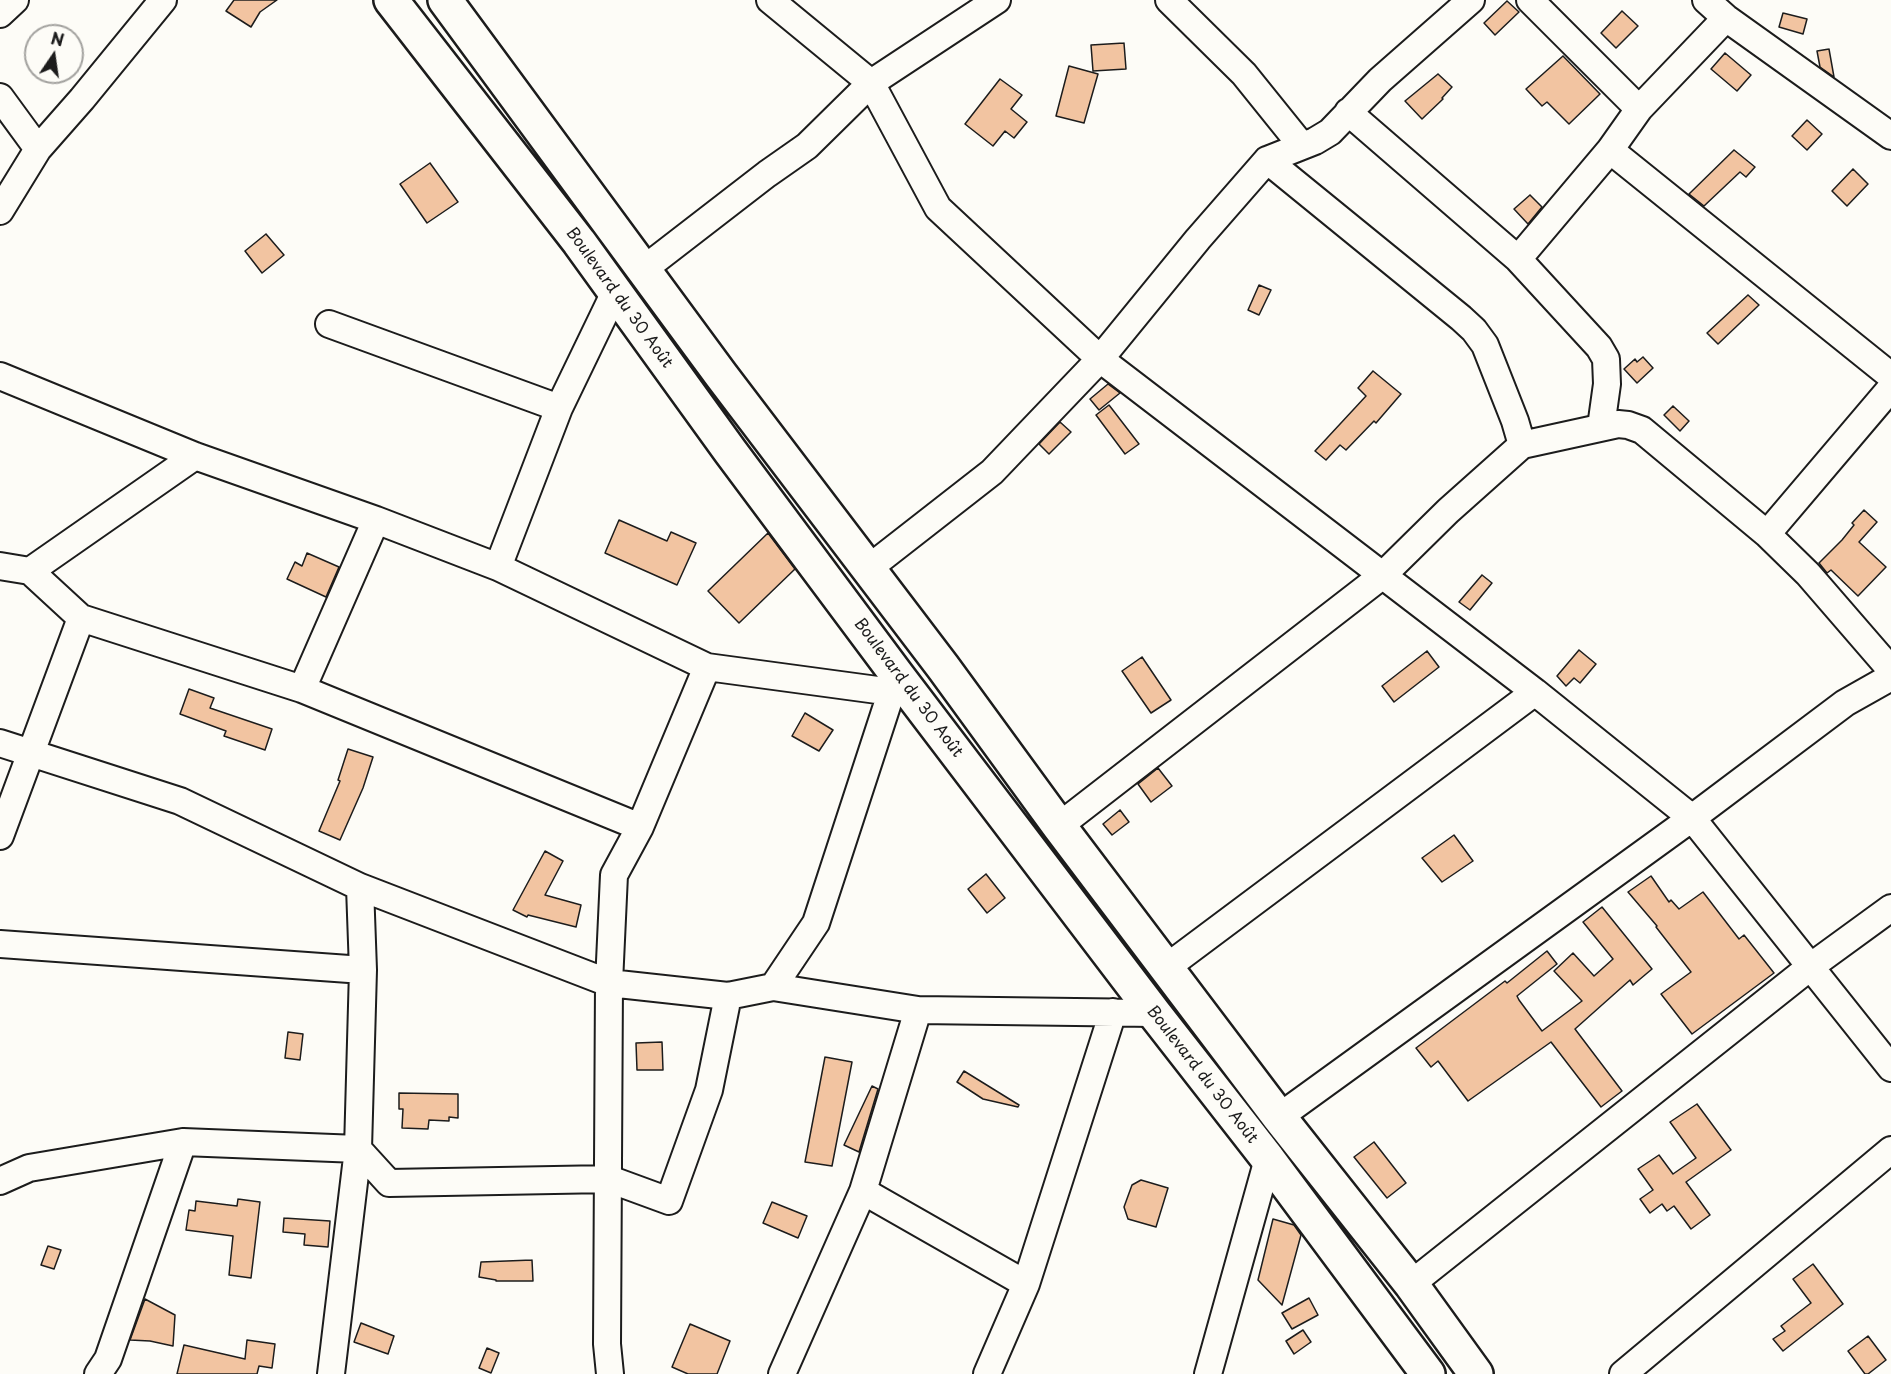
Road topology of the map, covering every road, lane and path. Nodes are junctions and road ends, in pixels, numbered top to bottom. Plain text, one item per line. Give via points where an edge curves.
1 (15, 0) edge
2 (163, 0) edge
3 (391, 0) edge
4 (445, 0) edge
5 (770, 0) edge
6 (998, 0) edge
7 (1169, 0) edge
8 (1471, 0) edge
9 (1530, 0) edge
10 (1706, 0) edge
11 (0, 14) edge
12 (1726, 18) junction
13 (871, 83) junction
14 (0, 98) edge
15 (1639, 109) junction
16 (1348, 112) junction
17 (1891, 136) edge
18 (1302, 146) junction
19 (38, 149) junction
20 (1610, 150) junction
21 (1267, 160) junction
22 (11, 168) edge
23 (0, 211) edge
24 (1518, 259) junction
25 (644, 269) junction
26 (615, 292) junction
27 (329, 324) dead end
28 (1100, 359) junction
29 (0, 376) edge
30 (1891, 376) edge
31 (1891, 388) edge
32 (559, 408) junction
33 (1601, 427) junction
34 (1522, 445) junction
35 (195, 456) junction
36 (376, 520) junction
37 (1767, 534) junction
38 (0, 566) edge
39 (498, 567) junction
40 (869, 568) junction
41 (30, 571) junction
42 (1383, 576) junction
43 (81, 618) junction
44 (707, 667) junction
45 (1891, 670) edge
46 (1891, 676) edge
47 (895, 683) junction
48 (302, 689) junction
49 (1535, 692) junction
50 (0, 743) edge
51 (30, 753) junction
52 (1692, 818) junction
53 (640, 826) junction
54 (1059, 826) junction
55 (0, 836) edge
56 (360, 887) junction
57 (1891, 908) edge
58 (0, 944) edge
59 (1167, 967) junction
60 (1810, 967) junction
61 (363, 970) junction
62 (609, 983) junction
63 (773, 987) junction
64 (728, 996) junction
65 (918, 1010) junction
66 (1113, 1012) junction
67 (1154, 1013) junction
68 (1891, 1068) edge
69 (1280, 1117) junction
70 (183, 1142) junction
71 (358, 1149) junction
72 (1891, 1150) edge
73 (1268, 1159) junction
74 (609, 1179) junction
75 (0, 1181) edge
76 (863, 1191) junction
77 (1026, 1284) junction
78 (1411, 1284) junction
79 (98, 1374) edge
80 (331, 1374) edge
81 (610, 1374) edge
82 (783, 1374) edge
83 (987, 1374) edge
84 (1208, 1374) edge
85 (1428, 1374) edge
86 (1476, 1374) edge
87 (1623, 1374) edge

1 - 11 street
2 - 19 street
3 - 26 highway, Boulevard du 30 Août
4 - 25 highway
5 - 13 street
6 - 13 street
7 - 18 street via 1244,74
8 - 16 street
9 - 15 street
10 - 12 street
12 - 15 street
12 - 17 street
13 - 25 street via 807,146
13 - 28 street via 938,208
14 - 19 street
15 - 20 street
16 - 18 street via 1323,137
16 - 24 street
18 - 21 street
19 - 22 street
20 - 24 street
20 - 30 street
21 - 28 street
21 - 34 street via 1474,330 1490,355
22 - 23 street
24 - 33 street via 1606,359
25 - 40 highway
26 - 32 street
26 - 47 highway, Boulevard du 30 Août
27 - 32 street
28 - 40 street via 992,472
28 - 42 street
29 - 35 street
31 - 37 street
32 - 39 street
33 - 34 street
33 - 37 street via 1618,424 1642,430
34 - 42 street
35 - 36 street
35 - 41 street
36 - 39 street
36 - 48 street
37 - 45 street via 1808,574
38 - 41 street
39 - 44 street
40 - 54 highway
41 - 43 street
42 - 49 street
42 - 54 street
43 - 48 street
43 - 51 street
44 - 47 street
44 - 53 street
46 - 52 street via 1845,703
47 - 63 street via 816,923
47 - 67 highway, Boulevard du 30 Août
48 - 53 street
49 - 52 street
49 - 59 street
50 - 51 street
51 - 55 street
51 - 56 street via 180,801
52 - 60 street
52 - 69 street
53 - 62 street via 614,875
54 - 59 highway
56 - 61 street
56 - 62 street
57 - 60 street
58 - 61 street
59 - 69 highway
60 - 68 street
60 - 78 street
61 - 71 street
62 - 64 street
62 - 74 street
63 - 64 street
63 - 65 street
64 - 74 street via 709,1090 669,1201
65 - 66 street
65 - 76 street
66 - 67 street
66 - 77 street
67 - 73 highway, Boulevard du 30 Août
69 - 78 highway
70 - 71 street
70 - 75 street via 29,1167
70 - 79 street via 108,1359
71 - 74 street via 389,1183
71 - 80 street
72 - 87 street
73 - 84 street
73 - 85 highway, Boulevard du 30 Août
74 - 81 street
76 - 77 street
76 - 82 street
77 - 83 street
78 - 86 highway

